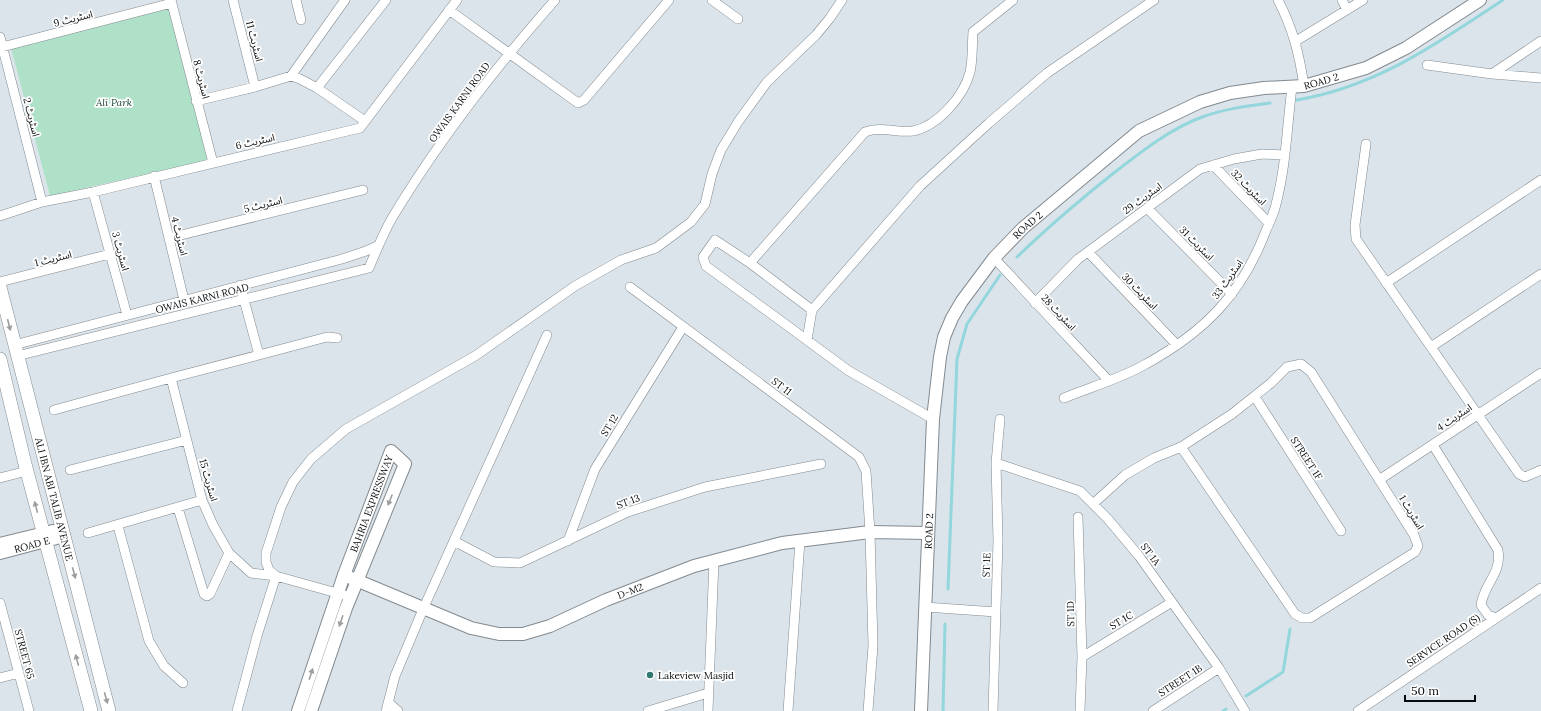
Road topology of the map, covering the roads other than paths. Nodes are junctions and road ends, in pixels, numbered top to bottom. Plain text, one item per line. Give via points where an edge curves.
1 (233, 0) edge
2 (296, 0) edge
3 (345, 0) edge
4 (386, 0) edge
5 (456, 0) edge
6 (555, 0) edge
7 (669, 0) edge
8 (712, 0) edge
9 (842, 0) edge
10 (1013, 0) edge
11 (1154, 0) edge
12 (1278, 0) edge
13 (1342, 0) edge
14 (1363, 0) edge
15 (1480, 0) edge
16 (172, 1) edge
17 (449, 10) junction
18 (1347, 10) junction
19 (738, 19) dead end
20 (301, 20) dead end
21 (0, 37) edge
22 (1296, 41) junction
23 (1541, 41) edge
24 (2, 47) junction
25 (509, 52) junction
26 (1427, 64) dead end
27 (1492, 74) junction
28 (291, 76) junction
29 (1541, 78) edge
30 (1298, 86) junction
31 (255, 87) junction
32 (317, 88) junction
33 (196, 101) junction
34 (365, 121) junction
35 (1366, 144) dead end
36 (1284, 155) junction
37 (213, 163) junction
38 (1213, 165) junction
39 (154, 176) junction
40 (1541, 180) edge
41 (363, 190) dead end
42 (93, 192) junction
43 (42, 202) junction
44 (1147, 208) junction
45 (0, 216) edge
46 (1269, 223) junction
47 (169, 238) junction
48 (379, 245) junction
49 (1088, 252) junction
50 (110, 254) junction
51 (994, 258) junction
52 (750, 263) junction
53 (1541, 274) edge
54 (0, 282) edge
55 (1386, 283) junction
56 (240, 285) junction
57 (0, 287) edge
58 (630, 287) dead end
59 (1232, 294) junction
60 (243, 299) junction
61 (184, 300) junction
62 (1035, 302) junction
63 (812, 310) junction
64 (127, 315) junction
65 (683, 327) junction
66 (547, 335) dead end
67 (337, 338) dead end
68 (807, 340) junction
69 (1177, 345) junction
70 (1431, 347) junction
71 (16, 350) junction
72 (259, 355) junction
73 (0, 359) edge
74 (1541, 373) edge
75 (171, 378) junction
76 (1108, 380) junction
77 (1255, 397) junction
78 (1064, 398) dead end
79 (54, 410) dead end
80 (1478, 414) junction
81 (933, 419) junction
82 (1000, 420) dead end
83 (186, 440) junction
84 (1433, 445) junction
85 (1181, 447) junction
86 (821, 464) dead end
87 (996, 464) junction
88 (70, 470) dead end
89 (1541, 470) edge
90 (27, 471) junction
91 (0, 478) edge
92 (1379, 480) junction
93 (202, 500) junction
94 (1093, 504) junction
95 (178, 508) junction
96 (1078, 517) dead end
97 (118, 526) junction
98 (1341, 531) dead end
99 (63, 532) junction
100 (870, 532) junction
101 (88, 533) dead end
102 (928, 533) junction
103 (45, 537) junction
104 (454, 541) junction
105 (568, 541) junction
106 (800, 541) junction
107 (0, 544) edge
108 (0, 553) edge
109 (229, 553) junction
110 (714, 561) junction
111 (344, 575) junction
112 (276, 576) junction
113 (357, 579) junction
114 (1541, 588) edge
115 (338, 592) junction
116 (351, 597) junction
117 (1172, 602) junction
118 (0, 603) edge
119 (424, 607) junction
120 (926, 607) junction
121 (996, 612) junction
122 (2, 615) edge
123 (1496, 618) junction
124 (1082, 657) junction
125 (1219, 668) junction
126 (19, 673) junction
127 (0, 678) edge
128 (183, 683) dead end
129 (708, 693) junction
130 (387, 707) edge
131 (29, 711) edge
132 (91, 711) edge
133 (109, 711) edge
134 (236, 711) edge
135 (298, 711) edge
136 (311, 711) edge
137 (398, 711) edge
138 (648, 711) edge
139 (708, 711) edge
140 (788, 711) edge
141 (868, 711) edge
142 (921, 711) edge
143 (993, 711) edge
144 (1080, 711) edge
145 (1153, 711) edge
146 (1245, 711) edge
147 (1358, 711) edge

1 - 31 street, اسٹریٹ 11
2 - 20 street
3 - 28 street
4 - 32 street
5 - 17 street, اسٹریٹ 6
6 - 25 street, OWAIS KARNI ROAD
7 - 25 street via 584,100 578,103
8 - 19 street
9 - 112 street via 816,35 767,82 738,122 721,150 705,204 691,222 656,248 620,260 575,286 476,356 346,429 311,458 293,482 281,507 266,554 269,570
10 - 52 street via 972,32 970,72 947,111 932,124 912,131 874,128 865,132
11 - 63 street via 1047,73 989,123 920,186
12 - 22 street, اسٹریٹ 33
13 - 18 street
14 - 18 street
15 - 30 street, ROAD 2 via 1406,48 1366,68
16 - 24 street, اسٹریٹ 9
16 - 33 street, اسٹریٹ 8
17 - 25 street
17 - 34 street, اسٹریٹ 6
18 - 22 street
21 - 24 street, اسٹریٹ 2
22 - 30 street, اسٹریٹ 33
23 - 27 street
24 - 43 street, اسٹریٹ 2
25 - 48 street, OWAIS KARNI ROAD via 439,147 391,219
26 - 27 street
27 - 29 street
28 - 31 street
28 - 32 street
30 - 36 street, اسٹریٹ 33
30 - 51 street, ROAD 2 via 1230,93 1179,111 1139,131 1023,228
31 - 33 street
32 - 34 street
33 - 37 street, اسٹریٹ 8
34 - 37 street, اسٹریٹ 6 via 360,128
35 - 55 street via 1355,225 1356,239
36 - 38 street, اسٹریٹ 29 via 1262,154
36 - 46 street, اسٹریٹ 33 via 1276,205
37 - 39 street, اسٹریٹ 6
38 - 44 street, اسٹریٹ 29 via 1200,169
38 - 46 street, اسٹریٹ 32
39 - 42 street, اسٹریٹ 6
39 - 47 street, اسٹریٹ 4
40 - 55 street
41 - 47 street, اسٹریٹ 5
42 - 43 street, اسٹریٹ 6
42 - 50 street, اسٹریٹ 3
43 - 45 street, اسٹریٹ 6
44 - 49 street, اسٹریٹ 29
44 - 59 street, اسٹریٹ 31
46 - 59 street, اسٹریٹ 33 via 1246,276
47 - 61 street, اسٹریٹ 4
48 - 56 street, OWAIS KARNI ROAD via 342,259
48 - 60 street, OWAIS KARNI ROAD via 369,268
49 - 62 street, اسٹریٹ 29
49 - 69 street, اسٹریٹ 30
50 - 54 street, اسٹریٹ 1
50 - 64 street, اسٹریٹ 3
51 - 62 street, اسٹریٹ 28
51 - 81 street, ROAD 2 via 962,301 944,337
52 - 63 street
52 - 68 street via 715,240 702,257 706,266
53 - 70 street
55 - 70 street
56 - 60 street
56 - 61 street, OWAIS KARNI ROAD
57 -> 71 main road, ALI IBN ABI TALIB AVENUE
58 - 65 street, ST 11
59 - 69 street, اسٹریٹ 33 via 1193,335
60 - 71 street, OWAIS KARNI ROAD
60 - 72 street
61 - 64 street, OWAIS KARNI ROAD
62 - 76 street, اسٹریٹ 28
63 - 68 street
64 - 71 street, OWAIS KARNI ROAD
65 - 100 street, ST 11 via 859,457 866,471
65 - 105 street, ST 12 via 595,469
66 - 104 street
67 - 72 street via 328,337
68 - 81 street via 849,371
69 - 76 street, اسٹریٹ 33 via 1145,365
70 - 80 street
71 - 99 main road, ALI IBN ABI TALIB AVENUE
72 - 75 street
73 - 90 main road, ALI IBN ABI TALIB AVENUE
74 - 80 street, اسٹریٹ 4
75 - 79 street
75 - 83 street, اسٹریٹ 15
76 - 78 street, اسٹریٹ 33
77 - 85 street, اسٹریٹ 1
77 - 92 street, اسٹریٹ 1 via 1287,367 1300,364 1312,372
77 - 98 street, STREET 1F
80 - 84 street, اسٹریٹ 4
80 - 89 street via 1519,474 1525,477
81 - 102 street, ROAD 2
82 - 87 street, ST 1E
83 - 88 street
83 - 93 street, اسٹریٹ 15
84 - 92 street, اسٹریٹ 4
84 - 123 street via 1498,550 1500,559 1496,574 1481,604 1488,615
85 - 92 street, اسٹریٹ 1 via 1295,614 1302,618 1310,618 1415,552 1418,546 1414,535
85 - 94 street, اسٹریٹ 1 via 1154,458 1125,475
86 - 105 street, ST 13 via 705,487 628,512
87 - 94 street, ST 1A via 1080,490
87 - 121 street, ST 1E
90 - 91 street
103 -> 90 main road, ALI IBN ABI TALIB AVENUE
93 - 95 street
93 - 109 street, اسٹریٹ 15
94 - 117 street, ST 1A via 1139,556
95 - 97 street
95 - 109 street via 206,596 210,594
96 - 124 street, ST 1D
97 - 101 street
97 - 128 street via 149,641 164,666
99 - 103 street, ROAD E
99 -> 133 main road, ALI IBN ABI TALIB AVENUE
100 - 102 street, D-M2
100 - 106 street, D-M2
100 - 141 street, ST 11 via 873,646
102 - 120 street, ROAD 2
103 - 107 street, ROAD E
103 - 108 street, ROAD E
132 -> 103 main road, ALI IBN ABI TALIB AVENUE
104 - 105 street, ST 13 via 494,562 520,563
104 - 119 street
106 - 110 street, D-M2 via 782,543
106 - 140 street
109 - 112 street, اسٹریٹ 15 via 251,573
110 - 119 street, D-M2 via 606,600 550,626 523,634 499,634 471,628
110 - 129 street
111 - 113 street, D-M2
111 -> 113 street, BAHRIA EXPRESSWAY via 391,451 405,464
111 - 115 street, BAHRIA EXPRESSWAY
112 - 115 street, اسٹریٹ 15
112 - 134 street via 256,636
113 - 116 street, BAHRIA EXPRESSWAY
113 - 119 street, D-M2
114 - 123 street, SERVICE ROAD (S)
115 - 116 street, اسٹریٹ 15
135 -> 115 street, BAHRIA EXPRESSWAY
116 -> 136 street, BAHRIA EXPRESSWAY
117 - 124 street, ST 1C
117 - 125 street, ST 1A
118 - 122 street, STREET 65
119 - 130 street via 395,676
120 - 121 street
120 - 142 street, ROAD 2
121 - 143 street, ST 1E
122 - 126 street, STREET 65
123 - 147 street, SERVICE ROAD (S)
124 - 144 street, ST 1D
125 - 145 street, STREET 1B
125 - 146 street, ST 1A
126 - 127 street
126 - 131 street, STREET 65
129 - 138 street
129 - 139 street
130 - 137 street

